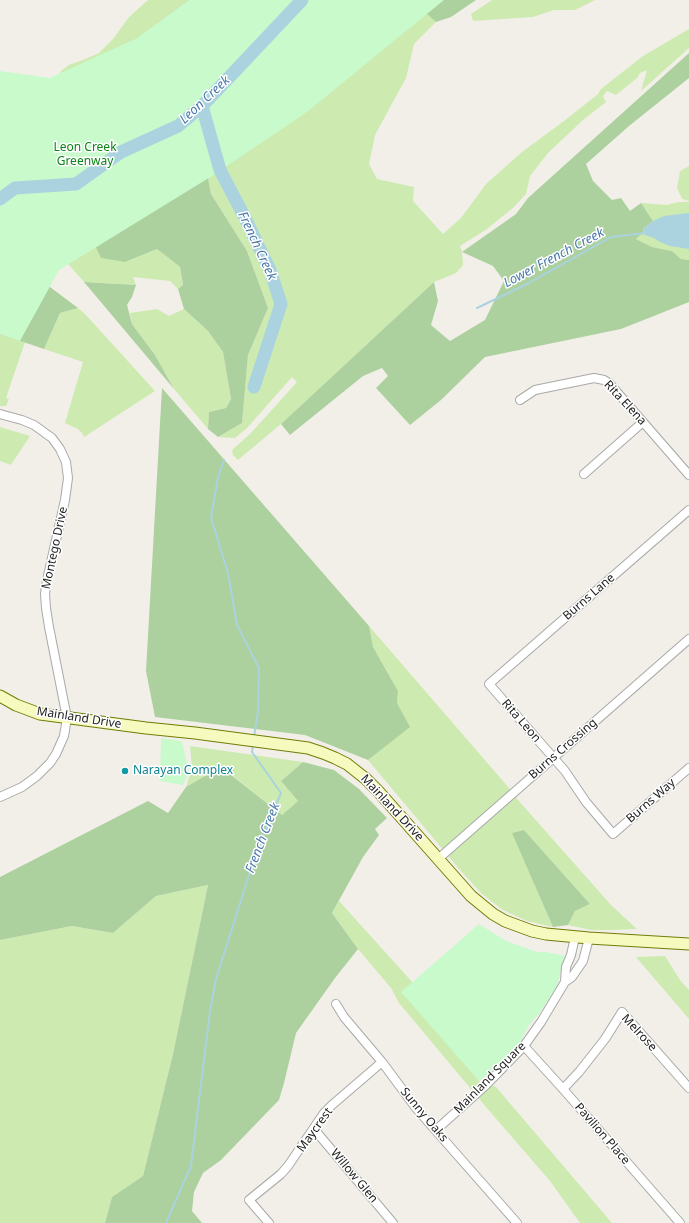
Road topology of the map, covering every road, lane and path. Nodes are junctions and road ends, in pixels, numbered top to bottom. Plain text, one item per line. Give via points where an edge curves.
1 (520, 400) dead end
2 (0, 414) edge
3 (643, 422) junction
4 (584, 474) dead end
5 (689, 475) edge
6 (689, 510) edge
7 (689, 639) edge
8 (489, 684) joint
9 (0, 696) edge
10 (67, 718) junction
11 (553, 758) junction
12 (689, 768) edge
13 (0, 797) edge
14 (613, 834) joint
15 (438, 859) junction
16 (575, 937) junction
17 (589, 938) junction
18 (689, 944) edge
19 (565, 982) junction
20 (336, 1004) dead end
21 (524, 1046) junction
22 (382, 1062) junction
23 (563, 1088) junction
24 (689, 1088) edge
25 (314, 1129) junction
26 (436, 1130) junction
27 (269, 1223) edge
28 (393, 1223) edge
29 (517, 1223) edge
30 (680, 1223) edge

1 - 3 street, Rita Elena via 535,390 600,378 610,384
2 - 10 street, Montego Drive via 34,425 52,438 66,462 67,489 45,594
3 - 4 street
3 - 5 street, Rita Elena
6 - 8 street, Burns Lane
7 - 11 street, Burns Crossing
8 - 11 street, Rita Leon
9 - 10 main road, Mainland Drive via 40,714
10 - 13 street via 64,736 50,763 30,782
10 - 15 main road, Mainland Drive via 308,748 335,758 358,772 378,791
11 - 14 street, Rita Leon
11 - 15 street, Burns Crossing
12 - 14 street, Burns Way
15 - 16 main road, Mainland Drive via 481,906 499,917 532,931
16 - 17 main road, Mainland Drive
16 - 19 street, Mainland Square via 566,967
17 - 18 main road, Mainland Drive
17 - 19 street, Mainland Square via 582,961 572,977
19 - 21 street, Mainland Square
20 - 22 street, Sunny Oaks
21 - 23 street, Pavilion Place
21 - 26 street, Mainland Square
22 - 25 street, Maycrest via 332,1105
22 - 26 street, Sunny Oaks via 408,1099
23 - 24 street, Melrose via 601,1044 622,1012
23 - 30 street, Pavilion Place
25 - 27 street, Maycrest via 281,1174 250,1200
25 - 28 street, Willow Glen
26 - 29 street, Sunny Oaks

